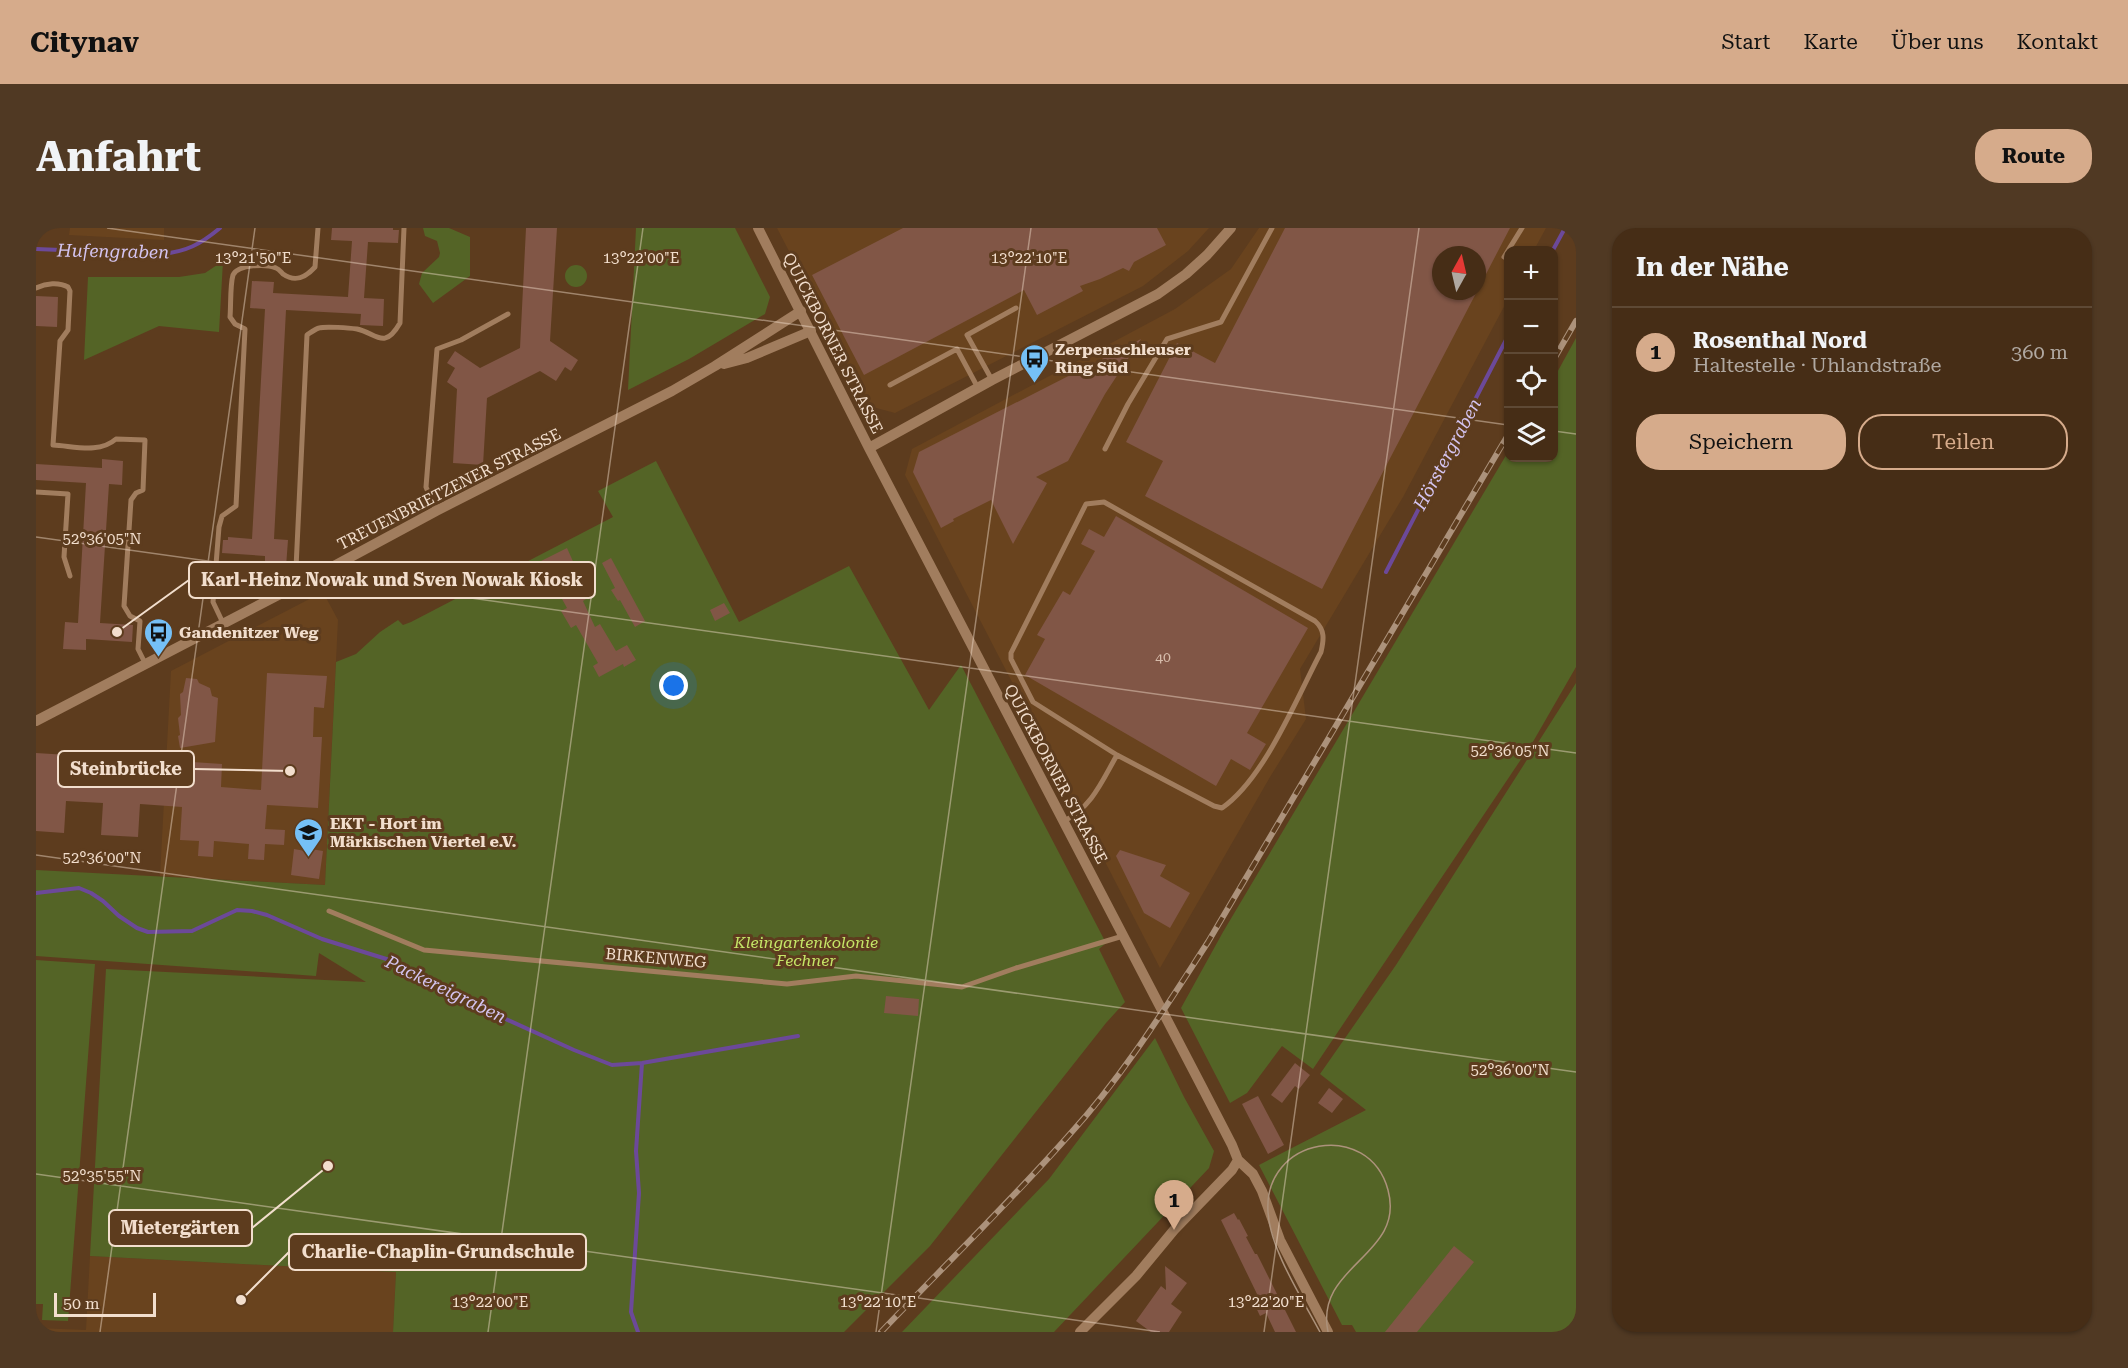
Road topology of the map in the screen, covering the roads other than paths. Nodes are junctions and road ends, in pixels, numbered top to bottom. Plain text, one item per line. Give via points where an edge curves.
1 (318, 228) edge
2 (404, 228) edge
3 (758, 228) edge
4 (1231, 228) edge
5 (1272, 228) edge
6 (1522, 228) edge
7 (1511, 246) edge
8 (36, 288) edge
9 (1016, 308) dead end
10 (801, 311) junction
11 (508, 314) dead end
12 (811, 332) junction
13 (715, 366) junction
14 (992, 380) junction
15 (890, 385) dead end
16 (978, 388) junction
17 (869, 448) junction
18 (1105, 449) dead end
19 (36, 492) edge
20 (436, 510) junction
21 (70, 576) dead end
22 (304, 582) junction
23 (223, 623) junction
24 (145, 663) junction
25 (36, 721) edge
26 (1118, 755) junction
27 (1064, 821) junction
28 (329, 910) dead end
29 (1123, 936) junction
30 (1238, 1160) junction
31 (1080, 1332) edge
32 (1328, 1332) edge

1 - 23 lane via 315,267 306,277 285,276 275,267 248,266 233,275 230,317 245,329 236,507 222,516 213,602
2 - 22 lane via 400,322 395,330 376,339 358,329 318,328 307,335 296,568
3 - 10 street, QUICKBORNER STRASSE
4 - 14 street via 1193,268 1158,294
5 - 18 lane via 1221,322 1167,339
6 - 7 lane
8 - 24 lane via 63,285 70,291 68,330 60,341 53,445 97,448 116,438 145,440 143,490 131,500 124,606 130,616 140,621 138,649
9 - 14 lane via 967,335
10 - 12 street, QUICKBORNER STRASSE
10 - 13 street, TREUENBRIETZENER STRASSE
11 - 20 lane via 437,349 426,487
12 - 13 street, TREUENBRIETZENER STRASSE via 747,358
12 - 17 street, QUICKBORNER STRASSE
13 - 20 street, TREUENBRIETZENER STRASSE
14 - 16 street
15 - 16 lane via 957,349
16 - 17 street
17 - 27 street, QUICKBORNER STRASSE
19 - 21 lane via 68,494 64,557
20 - 22 street, TREUENBRIETZENER STRASSE
22 - 23 street, TREUENBRIETZENER STRASSE
23 - 24 street, TREUENBRIETZENER STRASSE
24 - 25 street, TREUENBRIETZENER STRASSE
26 - 26 lane via 1222,808 1254,774 1275,740 1325,639 1315,621 1104,502 1092,502 1086,504 1011,659 1033,702
26 - 27 lane via 1092,799 1080,813
27 - 29 street, QUICKBORNER STRASSE
28 - 29 lane, BIRKENWEG via 424,950 787,984 856,976 962,987
29 - 30 street, QUICKBORNER STRASSE
30 - 31 street
30 - 32 street, QUICKBORNER STRASSE via 1253,1174 1262,1191 1280,1240

